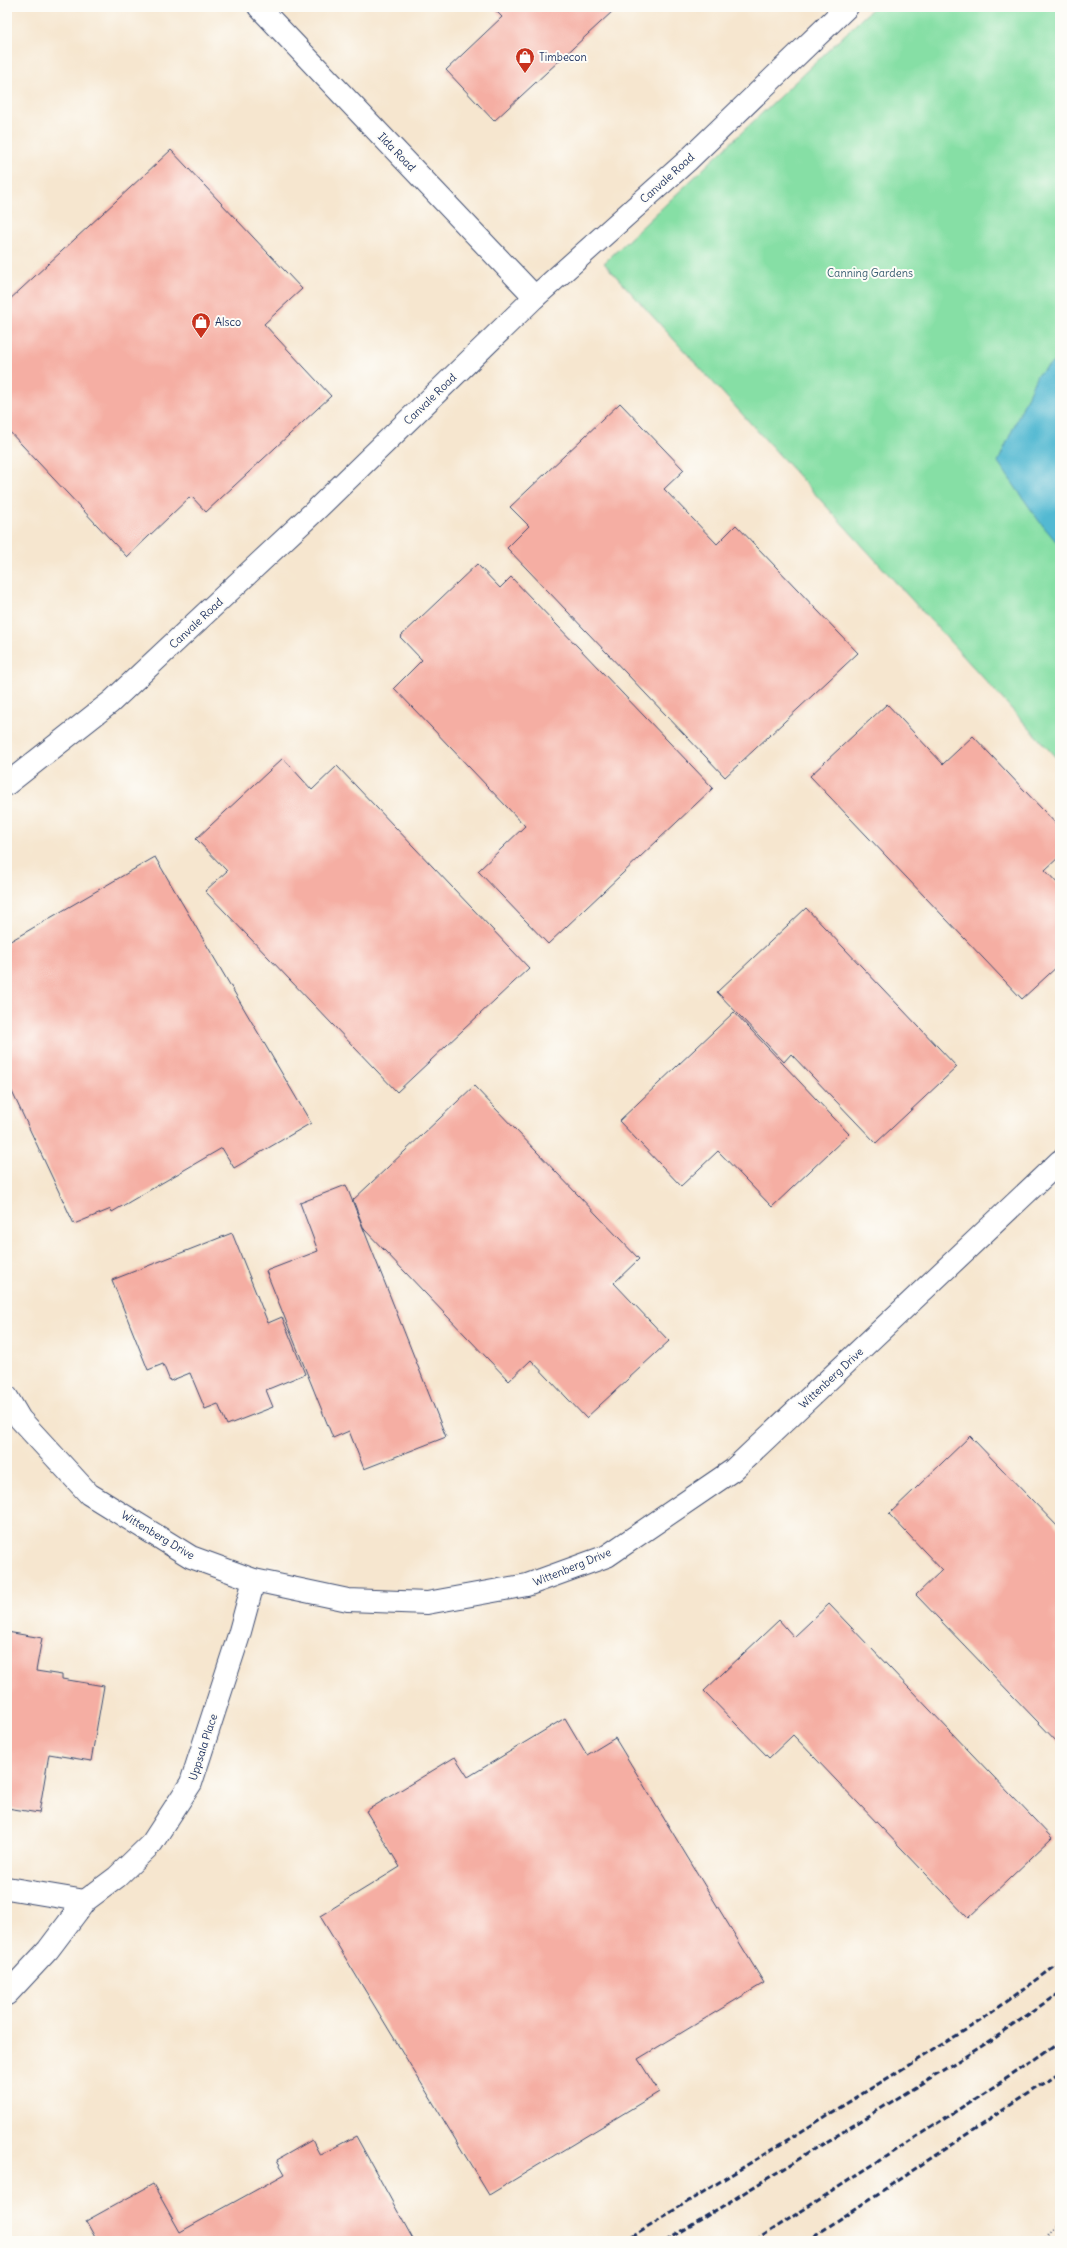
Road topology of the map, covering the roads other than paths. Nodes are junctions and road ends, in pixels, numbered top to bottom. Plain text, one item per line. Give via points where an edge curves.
1 (259, 7) edge
2 (847, 7) edge
3 (535, 297) junction
4 (7, 784) edge
5 (1060, 1161) edge
6 (7, 1397) edge
7 (254, 1580) junction
8 (7, 1888) edge
9 (85, 1901) junction
10 (7, 1994) edge

1 - 3 street, Ilda Road
2 - 3 street, Canvale Road via 687,161
3 - 4 street, Canvale Road via 318,508 111,702
5 - 7 street, Wittenberg Drive via 733,1470 607,1556 527,1585 428,1603 348,1600
6 - 7 street, Wittenberg Drive via 20,1419 89,1494 191,1557
7 - 9 street, Uppsala Place via 191,1783 152,1842 117,1877
8 - 9 street
9 - 10 street, Uppsala Place via 48,1950

